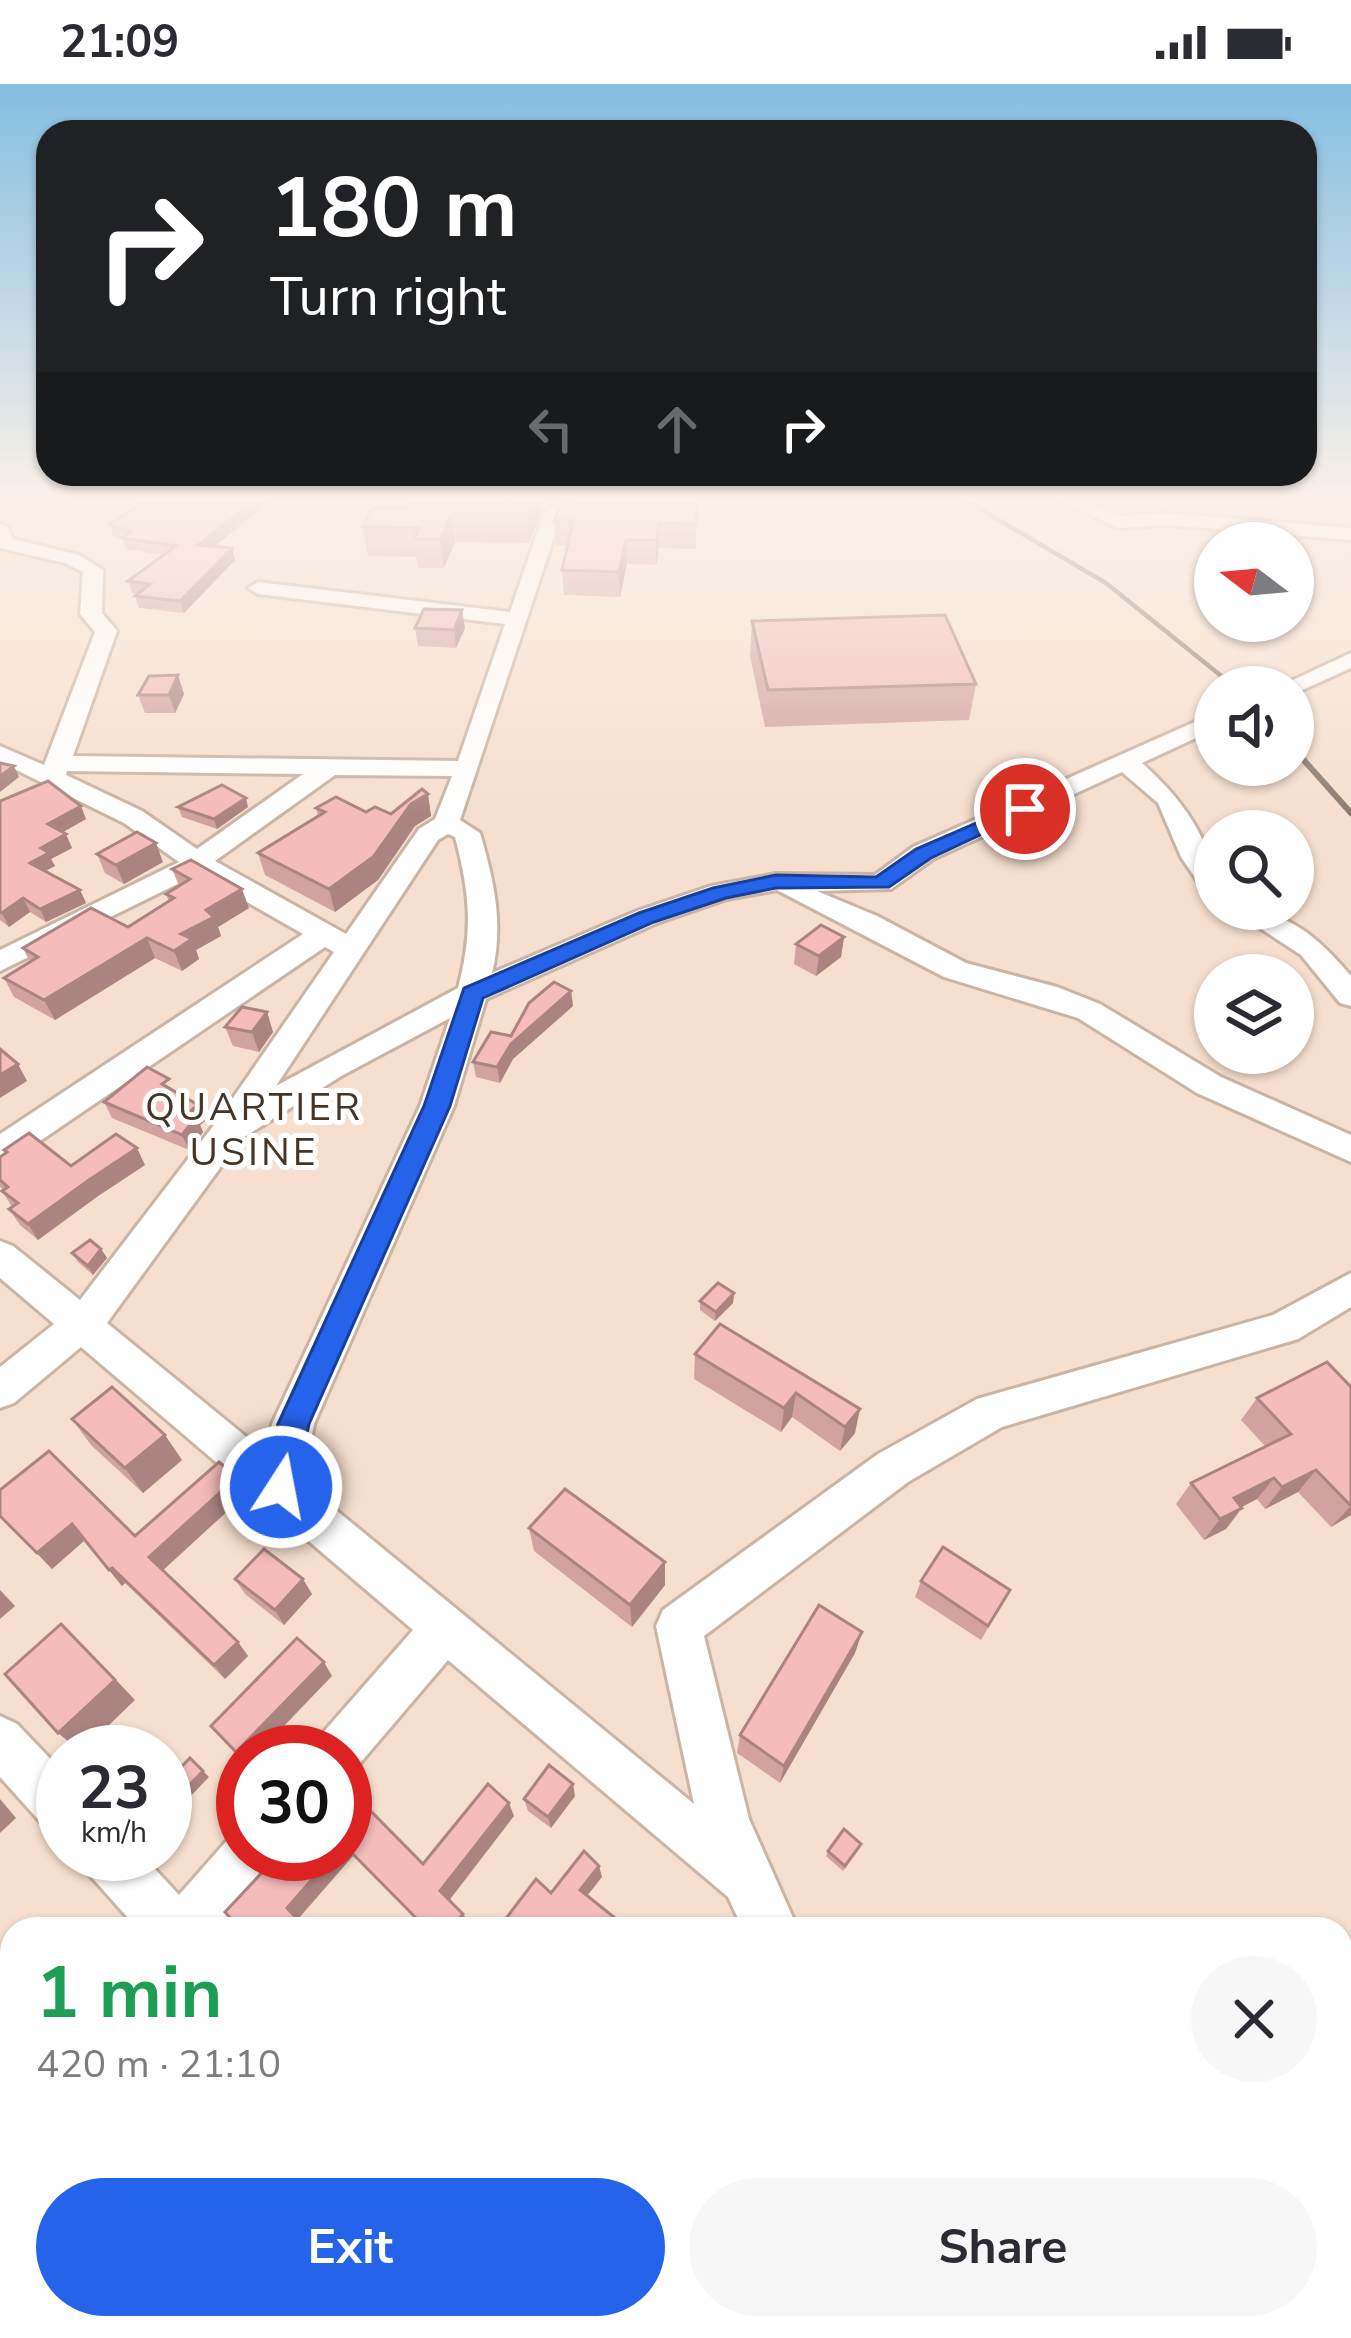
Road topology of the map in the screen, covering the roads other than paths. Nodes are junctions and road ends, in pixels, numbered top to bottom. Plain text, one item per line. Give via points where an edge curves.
1 (91, 604) edge
2 (393, 604) edge
3 (522, 604) edge
4 (517, 619) junction
5 (1351, 660) edge
6 (1314, 676) edge
7 (1194, 730) edge
8 (0, 753) edge
9 (1125, 761) junction
10 (329, 767) junction
11 (468, 769) junction
12 (55, 770) junction
13 (446, 823) junction
14 (1194, 853) edge
15 (197, 862) junction
16 (776, 882) junction
17 (1281, 930) edge
18 (338, 941) junction
19 (3, 956) edge
20 (472, 993) junction
21 (1351, 996) edge
22 (229, 1130) junction
23 (1351, 1149) edge
24 (0, 1151) edge
25 (0, 1256) edge
26 (1351, 1288) edge
27 (84, 1322) junction
28 (0, 1391) edge
29 (281, 1487) junction
30 (443, 1631) junction
31 (361, 1725) edge
32 (0, 1742) edge
33 (36, 1780) edge
34 (741, 1876) junction
35 (130, 1881) edge
36 (226, 1881) edge
37 (163, 1917) edge
38 (194, 1917) edge
39 (764, 1917) edge

1 - 12 street via 106,631
2 - 4 street
3 - 4 street
4 - 11 street
5 - 6 street
7 - 9 street
8 - 12 street
9 - 14 street via 1169,800
9 - 16 street via 923,853 881,883
10 - 11 street
10 - 12 street
10 - 15 street
11 - 13 street
12 - 15 street
13 - 18 street
13 - 20 street via 467,833 481,884 485,941
15 - 18 street
15 - 19 street
16 - 20 street via 646,917
16 - 23 street via 955,970 1089,1011 1209,1085
17 - 21 street via 1311,948
18 - 22 street
18 - 24 street
20 - 22 street
20 - 29 street via 437,1106 293,1424
22 - 27 street
25 - 27 street
26 - 34 street via 1284,1328 991,1412 893,1468 679,1626 704,1764
27 - 28 street
27 - 29 street
29 - 30 street
30 - 31 street
30 - 34 street
32 - 33 street
34 - 39 street
35 - 37 street
36 - 38 street

